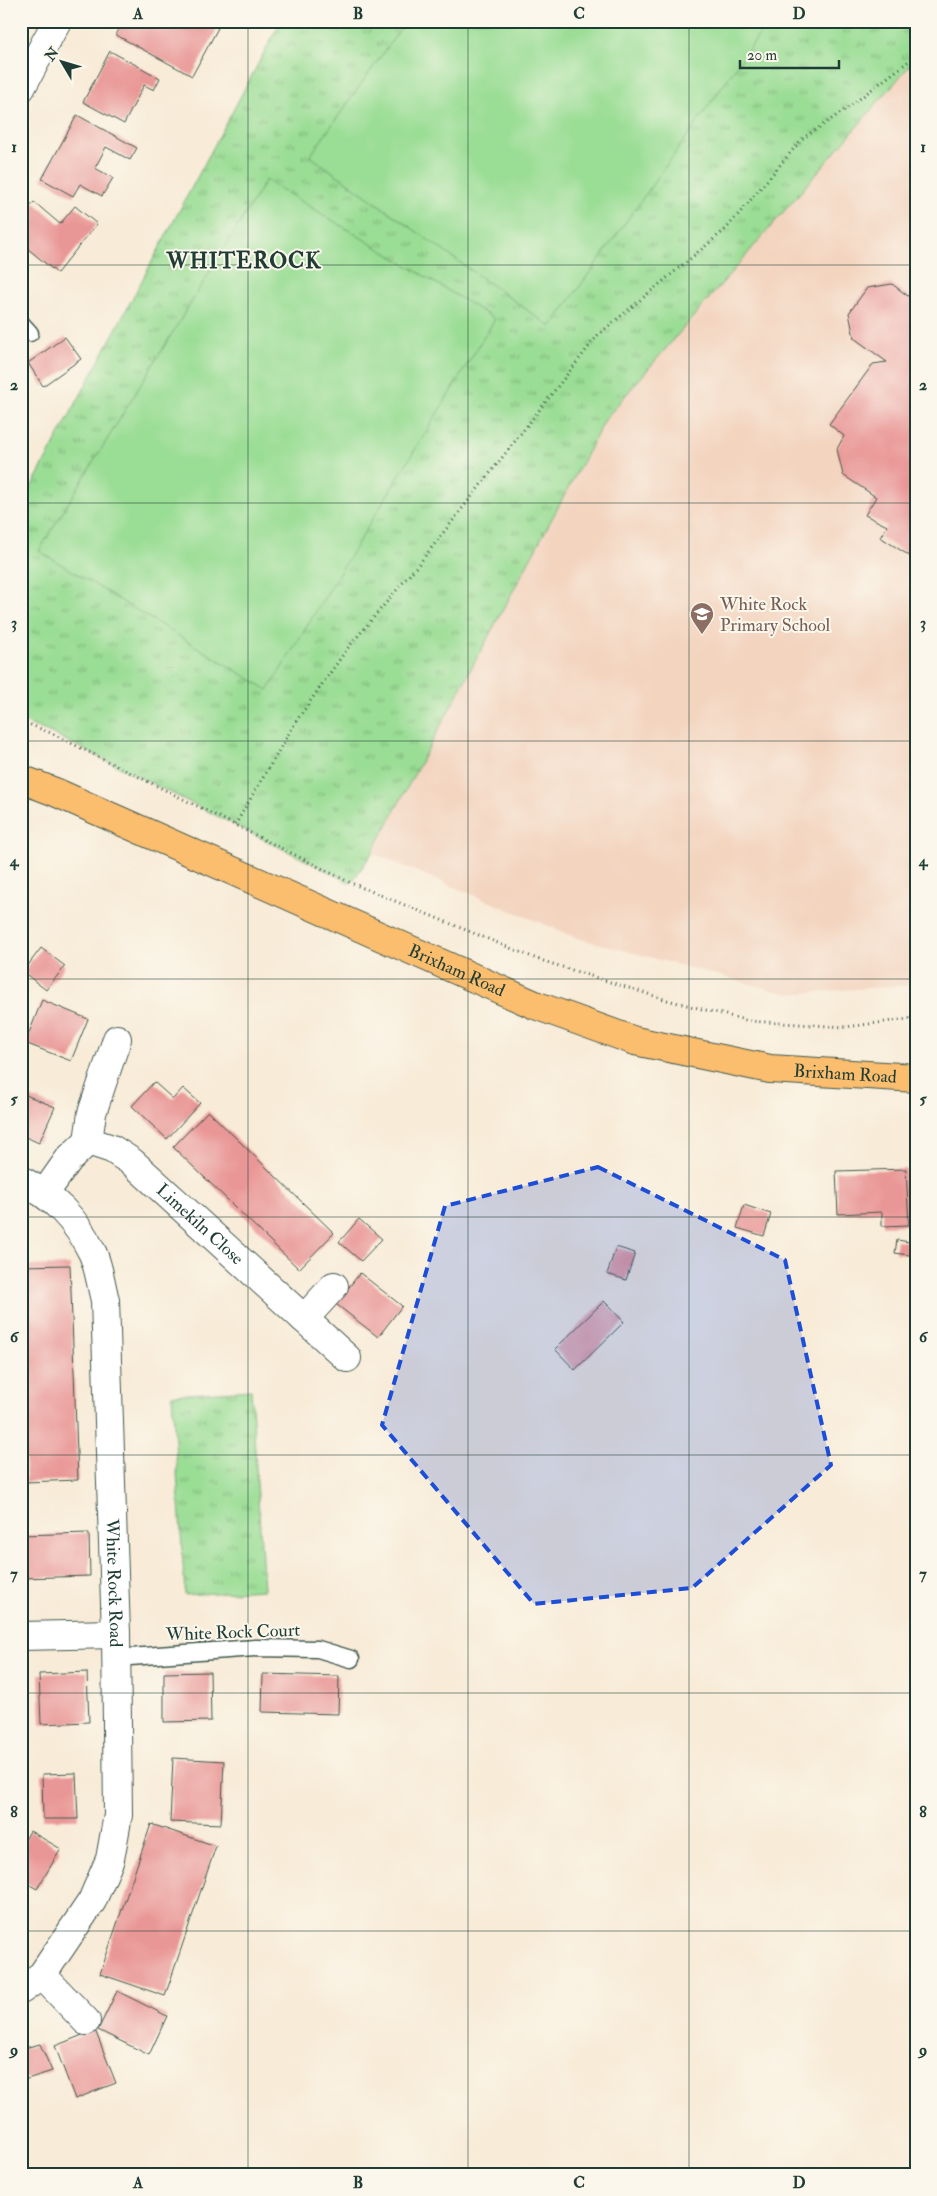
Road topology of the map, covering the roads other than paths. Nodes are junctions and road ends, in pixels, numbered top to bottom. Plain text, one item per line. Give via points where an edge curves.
1 (57, 21) edge
2 (21, 88) edge
3 (21, 779) edge
4 (117, 1039) dead end
5 (916, 1078) edge
6 (88, 1141) junction
7 (21, 1180) edge
8 (45, 1193) junction
9 (334, 1286) dead end
10 (304, 1319) junction
11 (347, 1358) dead end
12 (21, 1636) edge
13 (116, 1646) junction
14 (351, 1659) dead end
15 (32, 1983) edge
16 (86, 2021) dead end

1 - 2 street
3 - 5 main road, Brixham Road via 535,1005 635,1041 770,1070
4 - 6 street via 92,1113
6 - 8 street via 69,1159
6 - 10 street, Limekiln Close via 112,1149 132,1162
7 - 8 street, White Rock Road
8 - 13 street, White Rock Road via 70,1216 93,1255 105,1300
9 - 10 street
10 - 11 street, Limekiln Close
12 - 13 street
13 - 14 lane, White Rock Court via 318,1649
13 - 15 street, White Rock Road via 118,1815 110,1859 92,1901
15 - 16 street

